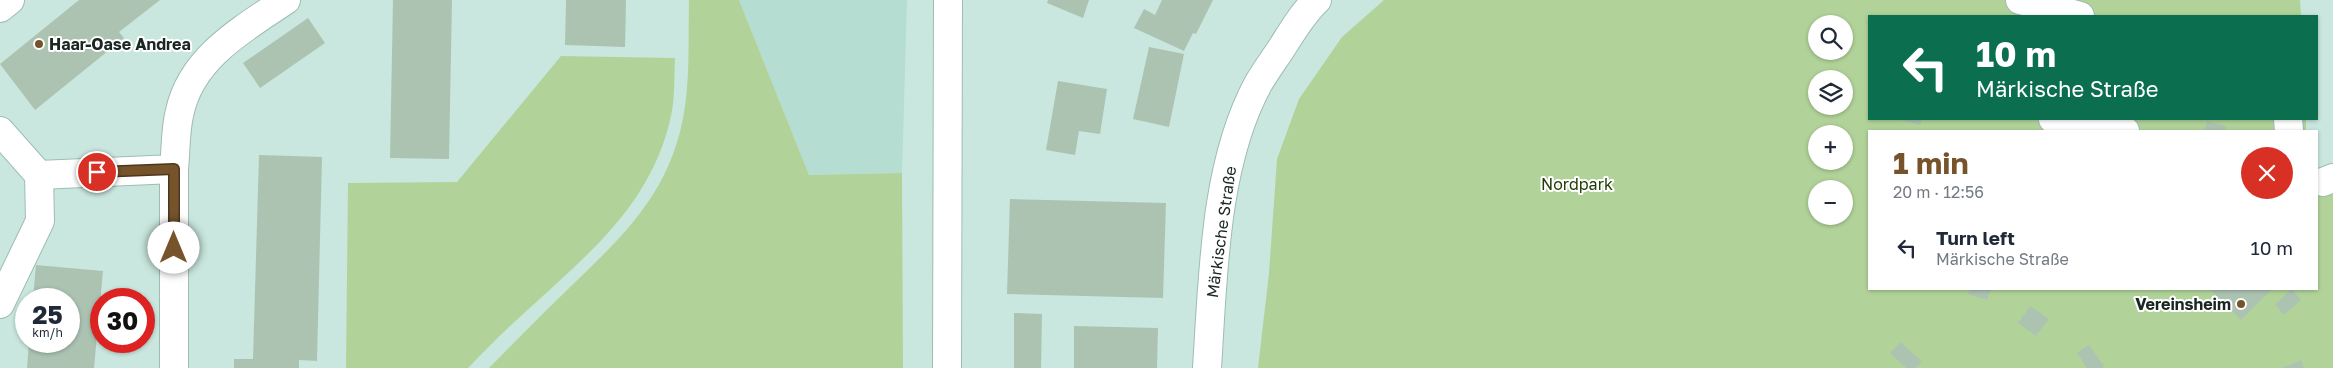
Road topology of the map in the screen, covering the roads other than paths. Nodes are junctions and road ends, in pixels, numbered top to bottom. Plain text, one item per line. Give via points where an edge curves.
1 (10, 0) edge
2 (286, 0) edge
3 (948, 0) edge
4 (2020, 0) edge
5 (1306, 4) edge
6 (0, 8) edge
7 (2076, 15) edge
8 (2059, 120) edge
9 (0, 130) edge
10 (2119, 130) edge
11 (174, 169) junction
12 (39, 175) junction
13 (0, 304) edge
14 (174, 368) edge
15 (947, 368) edge
16 (1207, 368) edge

1 - 6 street
2 - 11 street via 209,55 191,80 180,111
3 - 15 street
4 - 7 street
5 - 16 street, Märkische Straße via 1258,84 1242,121 1228,169 1214,259
8 - 10 street
9 - 12 street
11 - 12 street
11 - 14 street
12 - 13 street via 40,221

